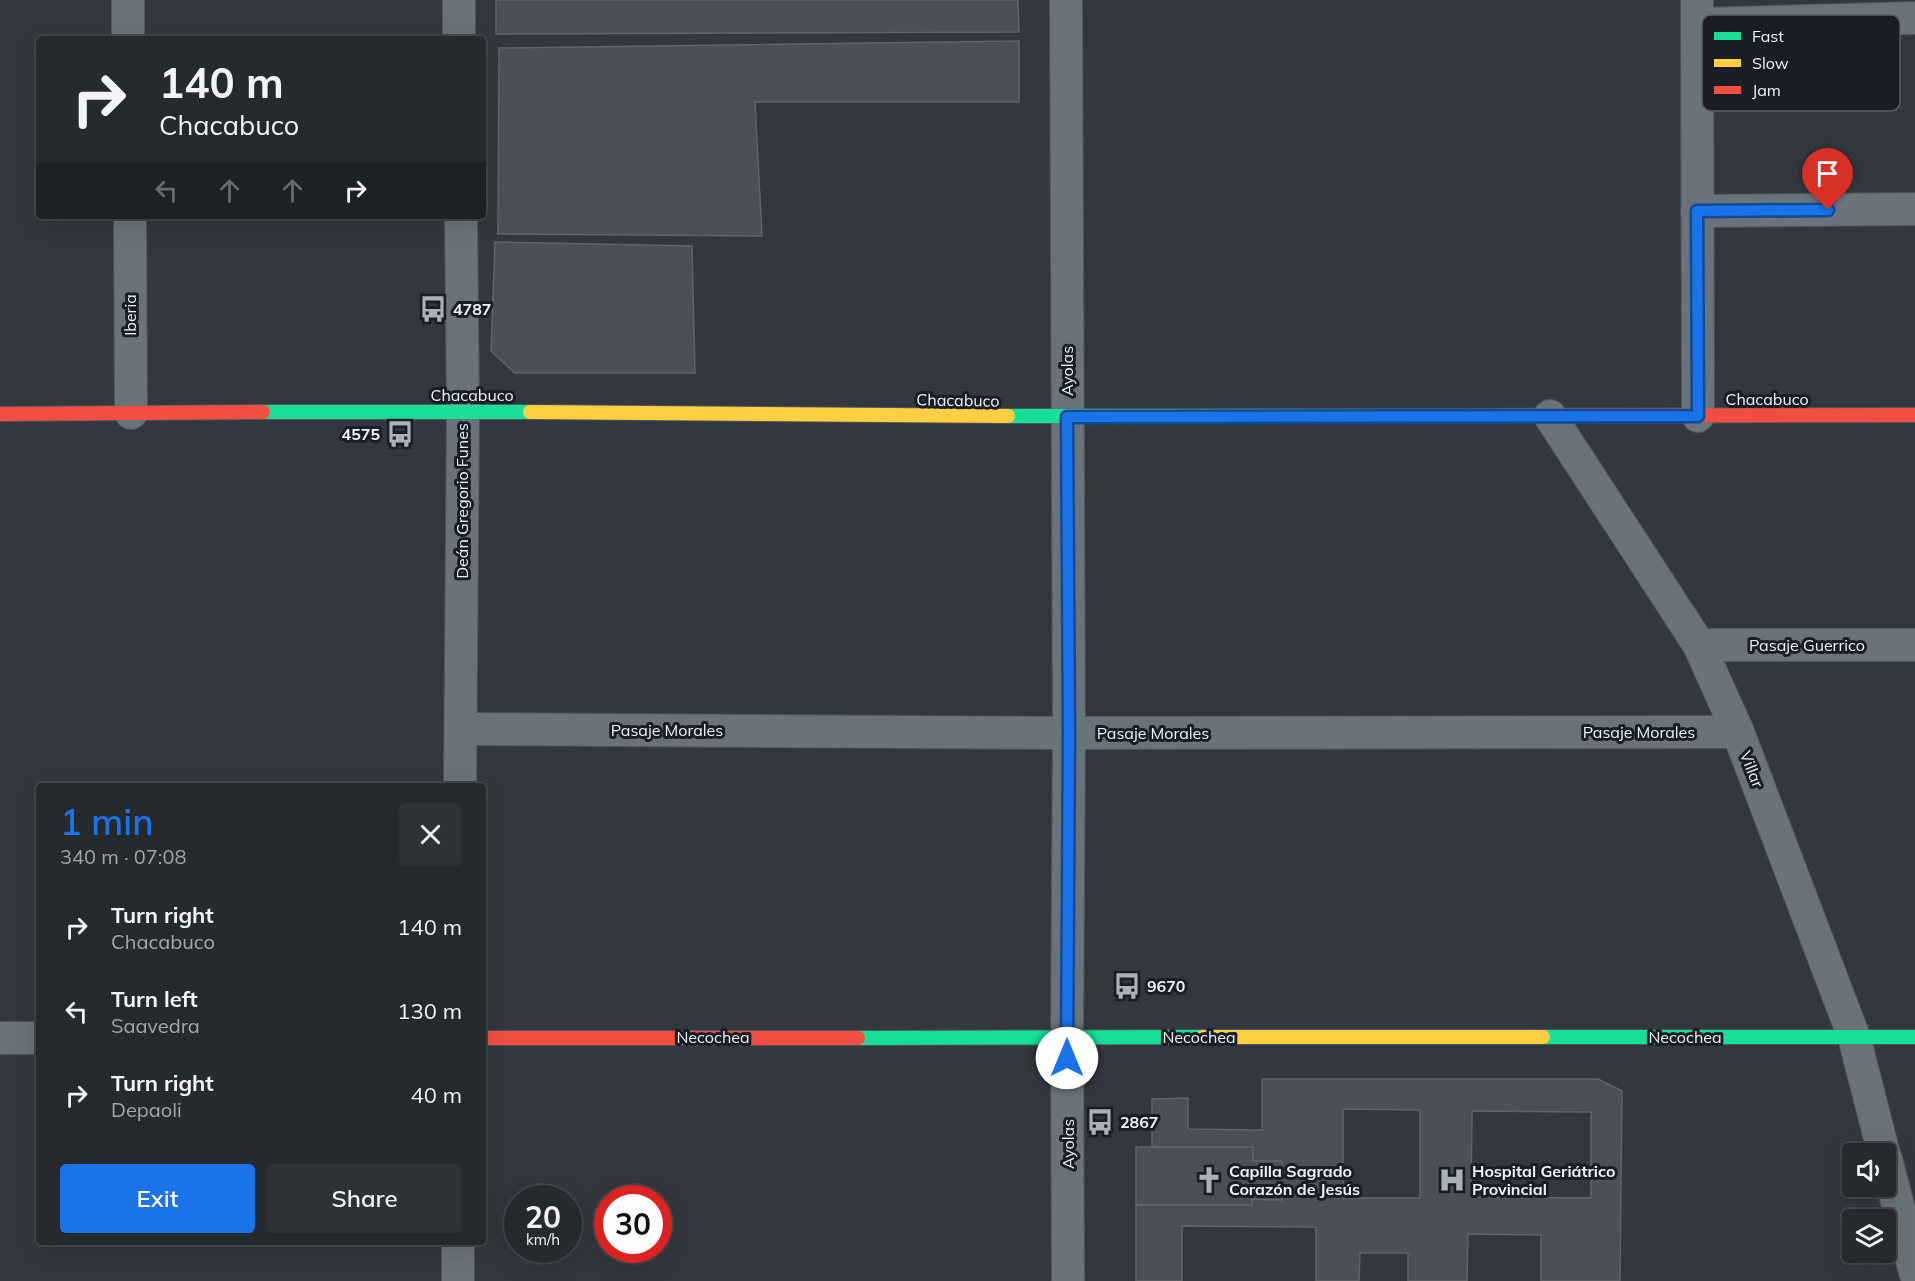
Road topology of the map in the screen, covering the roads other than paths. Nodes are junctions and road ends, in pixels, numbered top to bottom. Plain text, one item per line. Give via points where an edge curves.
1 (128, 0) edge
2 (459, 0) edge
3 (1066, 0) edge
4 (1697, 12) edge
5 (1806, 15) edge
6 (1900, 18) edge
7 (1915, 18) edge
8 (128, 36) edge
9 (459, 36) edge
10 (1915, 209) edge
11 (1697, 211) junction
12 (130, 219) edge
13 (461, 219) edge
14 (463, 411) junction
15 (131, 413) junction
16 (0, 414) edge
17 (1915, 415) edge
18 (1550, 416) junction
19 (1698, 416) junction
20 (1067, 417) junction
21 (1699, 645) junction
22 (1915, 645) edge
23 (461, 729) junction
24 (1738, 732) junction
25 (1069, 733) junction
26 (460, 783) edge
27 (1067, 1037) junction
28 (1915, 1037) edge
29 (0, 1038) edge
30 (36, 1038) edge
31 (486, 1038) edge
32 (1854, 1038) junction
33 (1881, 1143) edge
34 (1896, 1197) edge
35 (458, 1245) edge
36 (1915, 1272) edge
37 (458, 1281) edge
38 (1068, 1281) edge

1 - 8 street
2 - 9 street
3 - 20 street, Ayolas
4 - 5 street
4 - 11 street
6 - 7 street
10 - 11 street
11 - 19 street
12 - 15 street, Iberia
13 - 14 street, Deán Gregorio Funes
14 - 15 street, Chacabuco
14 - 20 street, Chacabuco
14 - 23 street, Deán Gregorio Funes
15 - 16 street, Chacabuco
17 - 19 street, Chacabuco
18 - 19 street, Chacabuco
18 - 20 street, Chacabuco
18 - 21 street, Villar
20 - 25 street, Ayolas
21 - 22 street, Pasaje Guerrico
21 - 24 street, Villar
23 - 25 street, Pasaje Morales
23 - 26 street, Deán Gregorio Funes
24 - 25 street, Pasaje Morales
24 - 32 street, Villar
25 - 27 street, Ayolas
27 - 31 street, Necochea
27 - 32 street, Necochea
27 - 38 street, Ayolas
28 - 32 street, Necochea
29 - 30 street
32 - 33 street, Villar
34 - 36 street
35 - 37 street

